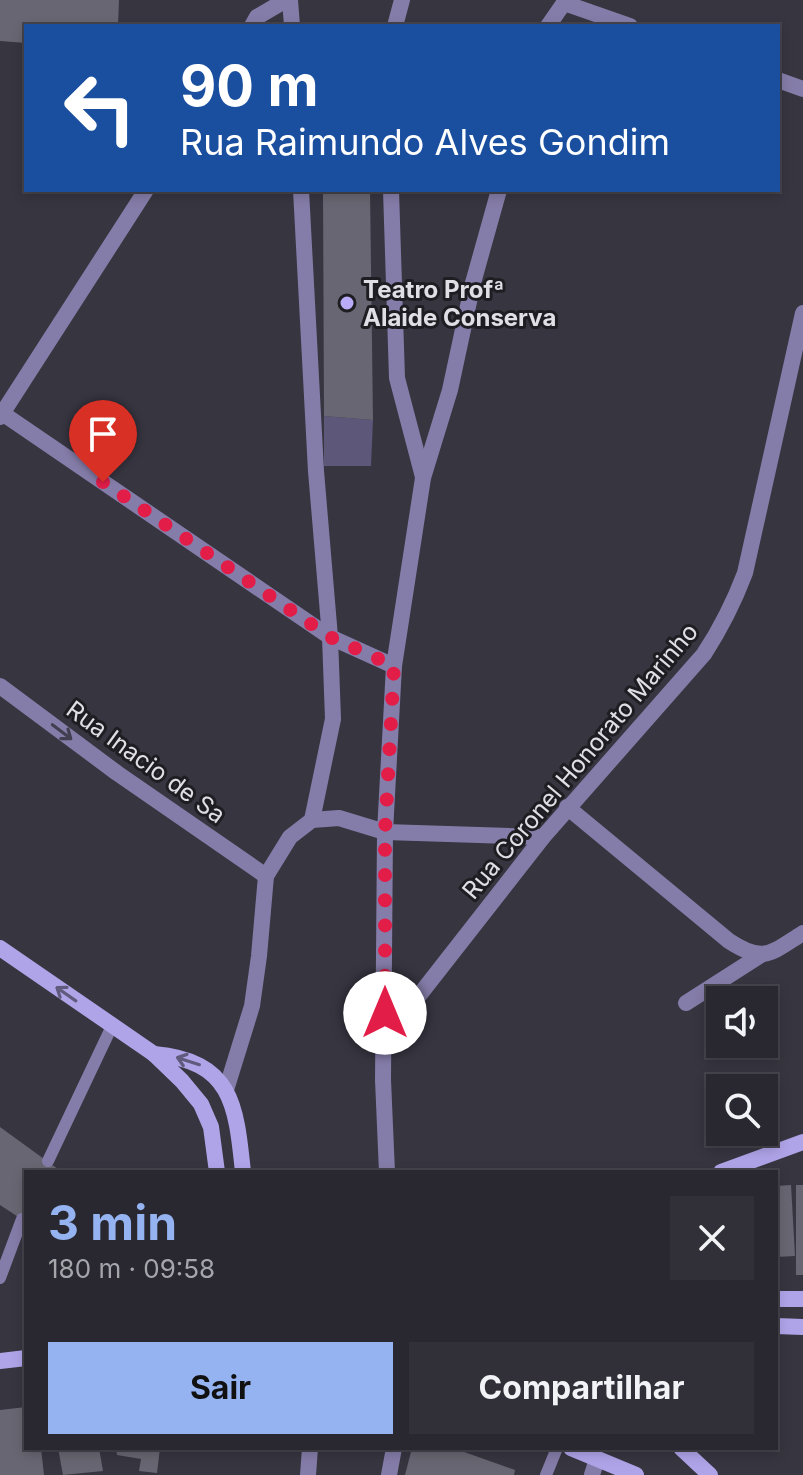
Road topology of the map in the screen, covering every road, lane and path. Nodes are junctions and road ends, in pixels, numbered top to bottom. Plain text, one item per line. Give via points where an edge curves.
1 (288, 0) edge
2 (402, 0) edge
3 (564, 1) edge
4 (253, 24) edge
5 (292, 24) edge
6 (396, 24) edge
7 (549, 24) edge
8 (625, 24) edge
9 (780, 81) edge
10 (803, 89) edge
11 (145, 192) edge
12 (301, 192) edge
13 (391, 192) edge
14 (498, 192) edge
15 (803, 313) edge
16 (1, 415) edge
17 (423, 478) junction
18 (330, 637) junction
19 (394, 666) junction
20 (0, 686) edge
21 (567, 807) junction
22 (312, 820) junction
23 (385, 832) junction
24 (543, 837) junction
25 (266, 876) junction
26 (803, 933) edge
27 (0, 948) edge
28 (754, 954) junction
29 (686, 1003) dead end
30 (112, 1026) junction
31 (385, 1039) junction
32 (154, 1054) junction
33 (226, 1090) junction
34 (803, 1142) edge
35 (48, 1161) dead end
36 (217, 1170) edge
37 (243, 1170) edge
38 (387, 1170) edge
39 (726, 1170) edge
40 (22, 1219) dead end
41 (0, 1278) edge
42 (778, 1299) edge
43 (803, 1299) edge
44 (778, 1326) edge
45 (803, 1327) edge
46 (24, 1358) edge
47 (0, 1361) edge
48 (310, 1450) edge
49 (394, 1450) edge
50 (556, 1450) edge
51 (573, 1450) edge
52 (683, 1450) edge
53 (594, 1467) edge
54 (308, 1475) edge
55 (389, 1475) edge
56 (546, 1475) edge
57 (636, 1475) edge
58 (710, 1475) edge

1 - 4 street
1 - 5 street
2 - 6 street
3 - 7 street
3 - 8 street
9 - 10 street
11 - 16 street
12 - 18 street
13 - 17 street via 397,378
14 - 17 street
15 - 21 street, Rua Coronel Honorato Marinho via 745,573 731,609 704,654
16 - 18 street
17 - 19 street
18 - 19 street
18 - 22 street via 333,719
19 - 23 street
20 -> 25 street, Rua Inacio de Sa
21 - 24 street, Rua Coronel Honorato Marinho
21 - 28 street via 729,941
22 - 23 street via 339,818
22 - 25 street via 290,837
23 - 24 street
23 - 31 street
24 - 31 street, Rua Coronel Honorato Marinho
25 - 33 street via 252,1006
26 - 28 street
30 -> 27 main road
28 - 29 street
30 - 32 main road
30 - 35 lane
31 - 38 street
33 -> 32 main road via 199,1064
32 - 36 main road via 201,1104 211,1127
33 - 37 main road via 239,1129
34 - 39 main road
40 - 41 lane
42 - 43 main road
44 - 45 main road
46 - 47 main road
48 - 54 street
49 - 55 street
50 - 56 lane
51 - 53 main road
52 - 58 main road
53 - 57 main road

